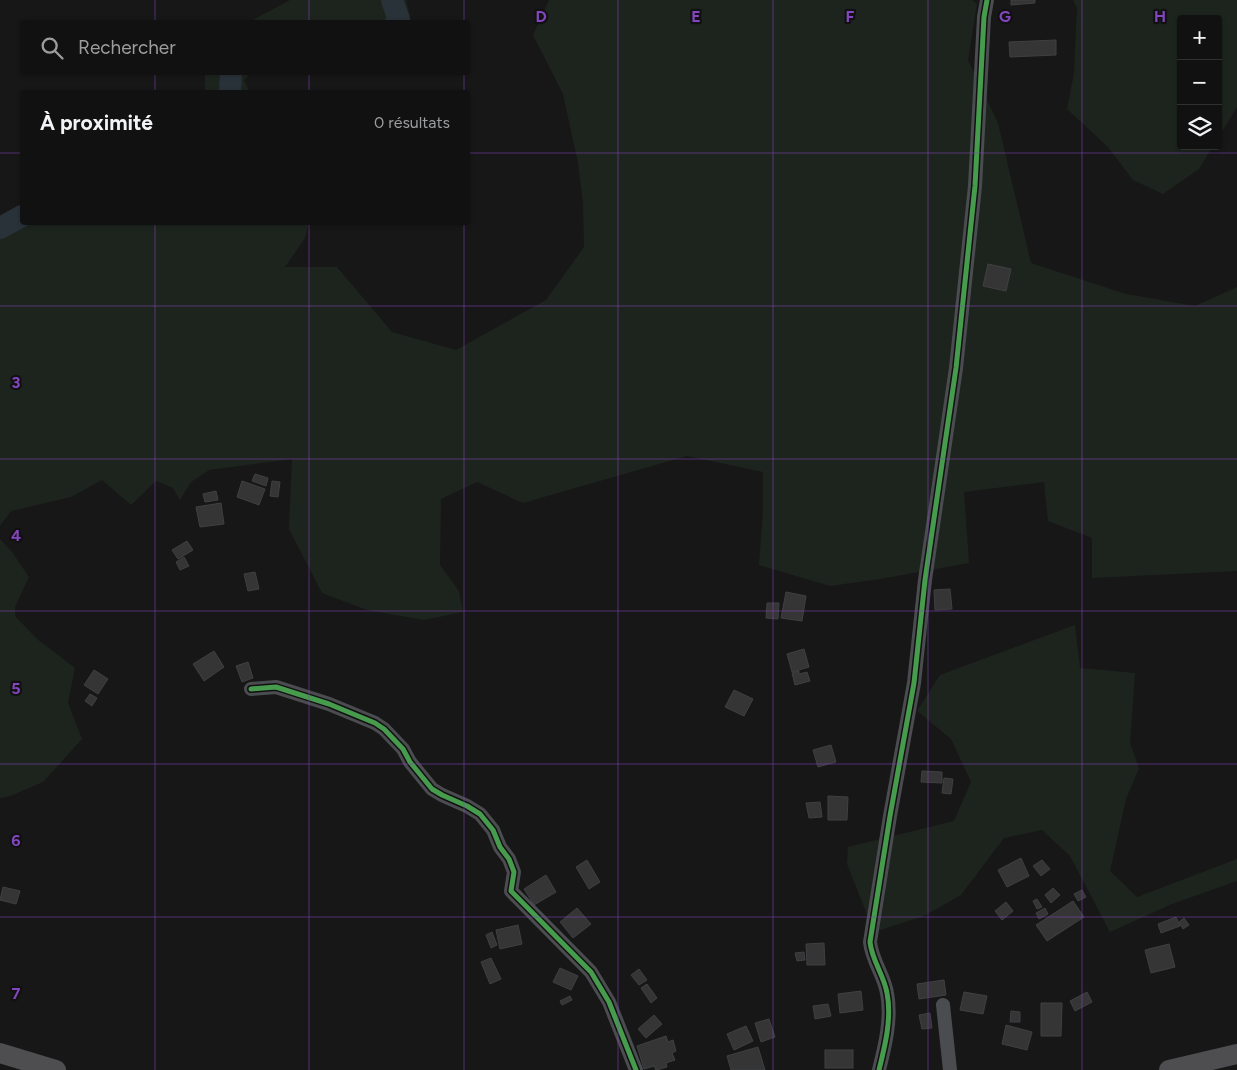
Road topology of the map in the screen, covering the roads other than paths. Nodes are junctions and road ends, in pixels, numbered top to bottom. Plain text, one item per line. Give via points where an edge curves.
1 (987, 0) edge
2 (251, 688) dead end
3 (943, 1005) dead end
4 (0, 1053) edge
5 (1237, 1054) edge
6 (56, 1070) edge
7 (636, 1070) edge
8 (879, 1070) edge
9 (950, 1070) edge
10 (1169, 1070) edge

1 - 8 street via 975,186 956,368 914,683 870,942 871,955 887,993 888,1021
2 - 7 street via 276,687 375,723 403,748 432,789 480,814 509,859 514,872 512,891 590,972 609,1002
3 - 9 street
4 - 6 highway
5 - 10 highway

